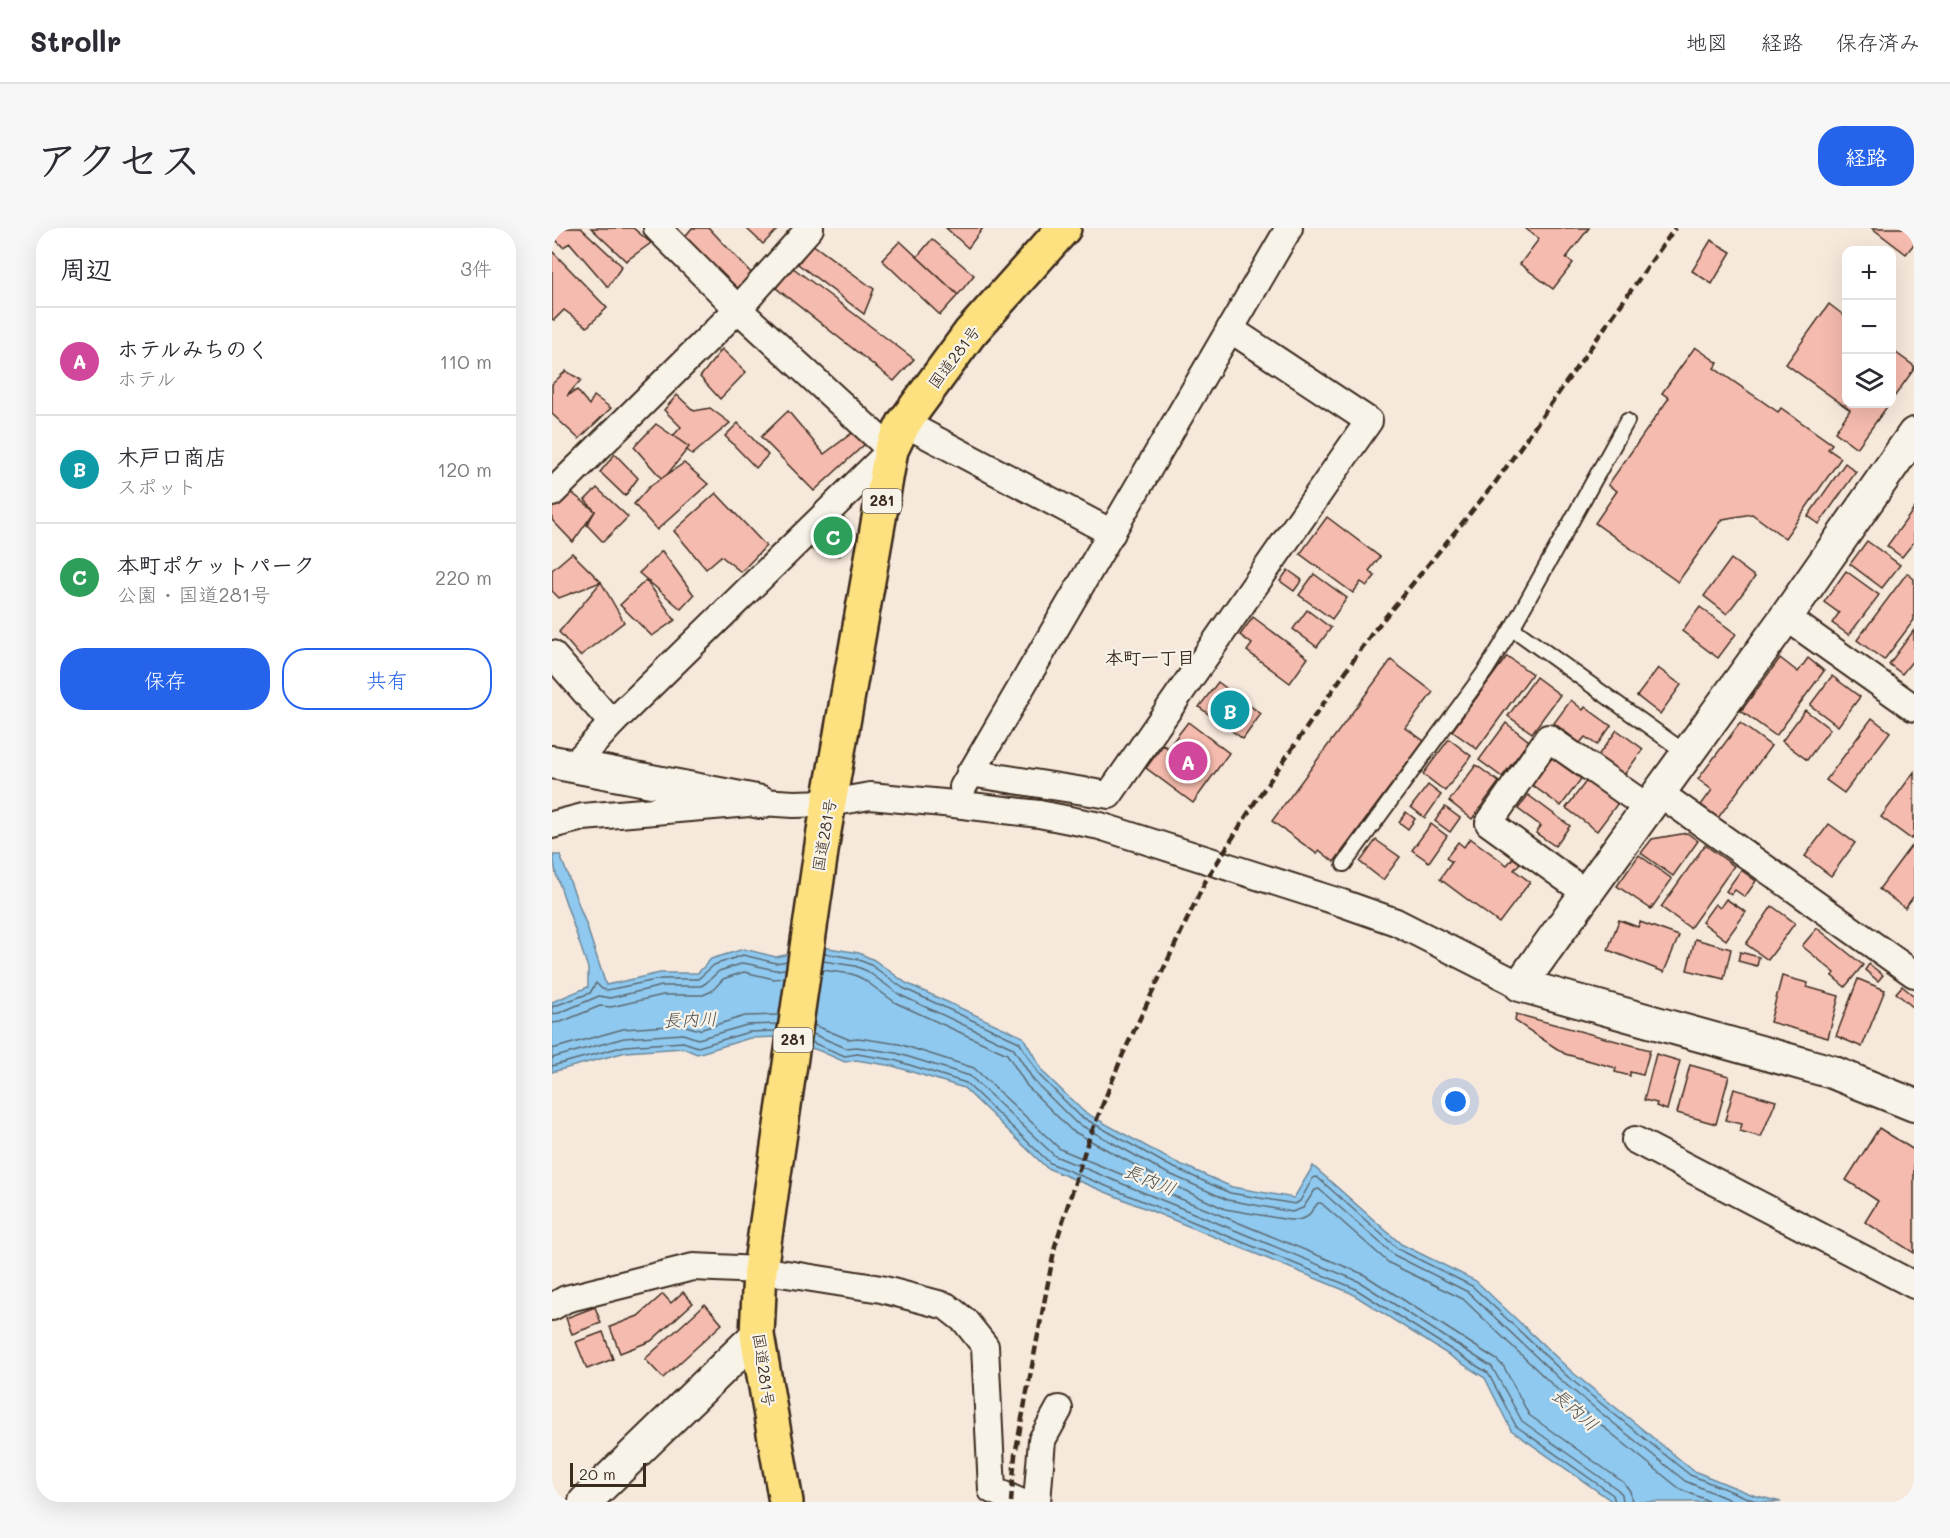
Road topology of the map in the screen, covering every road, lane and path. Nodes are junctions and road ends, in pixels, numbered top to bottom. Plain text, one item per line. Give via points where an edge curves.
1 (657, 228) edge
2 (810, 228) edge
3 (1289, 228) edge
4 (1057, 230) edge
5 (738, 309) junction
6 (1230, 329) junction
7 (1627, 421) dead end
8 (897, 436) junction
9 (1913, 439) edge
10 (552, 492) edge
11 (1112, 533) junction
12 (1786, 617) junction
13 (1512, 628) junction
14 (552, 654) edge
15 (1914, 708) edge
16 (612, 723) junction
17 (1686, 753) junction
18 (562, 764) edge
19 (970, 773) junction
20 (1652, 799) junction
21 (761, 802) junction
22 (954, 804) junction
23 (827, 817) junction
24 (552, 825) edge
25 (1344, 864) dead end
26 (1586, 893) junction
27 (1914, 974) edge
28 (1520, 985) junction
29 (1913, 1101) edge
30 (1635, 1140) dead end
31 (761, 1259) junction
32 (1914, 1285) edge
33 (552, 1307) edge
34 (757, 1335) junction
35 (1059, 1409) dead end
36 (585, 1502) edge
37 (786, 1502) edge
38 (1020, 1502) edge
39 (1037, 1502) edge

1 - 5 street
2 - 5 street
3 - 6 street
4 - 8 highway, 国道281号 / 281 via 970,333
5 - 8 street
5 - 10 street
6 - 11 street
6 - 19 street via 1369,421 1109,795
7 - 13 lane
8 - 11 street
8 - 16 street
8 - 23 highway, 国道281号 / 281
9 - 12 street
11 - 19 street
12 - 15 street
12 - 17 street
13 - 17 lane
13 - 25 lane via 1486,670
14 - 16 street
16 - 18 street
17 - 20 street
18 - 21 street
19 - 22 street
20 - 26 street
20 - 26 street via 1548,738 1489,823
20 - 27 street
21 - 23 street via 794,804
21 - 24 street via 584,817
22 - 23 street via 870,796
22 - 28 street via 1100,826 1342,903 1396,922
23 - 31 highway, 国道281号 / 281
26 - 28 street
28 - 29 street via 1832,1072
30 - 32 street
31 - 33 street via 693,1267 566,1299
31 - 34 highway, 国道281号 / 281
31 - 38 street via 946,1306 965,1321 985,1346 992,1490
34 - 36 street
34 - 37 highway, 国道281号 / 281
35 - 39 street via 1042,1440

